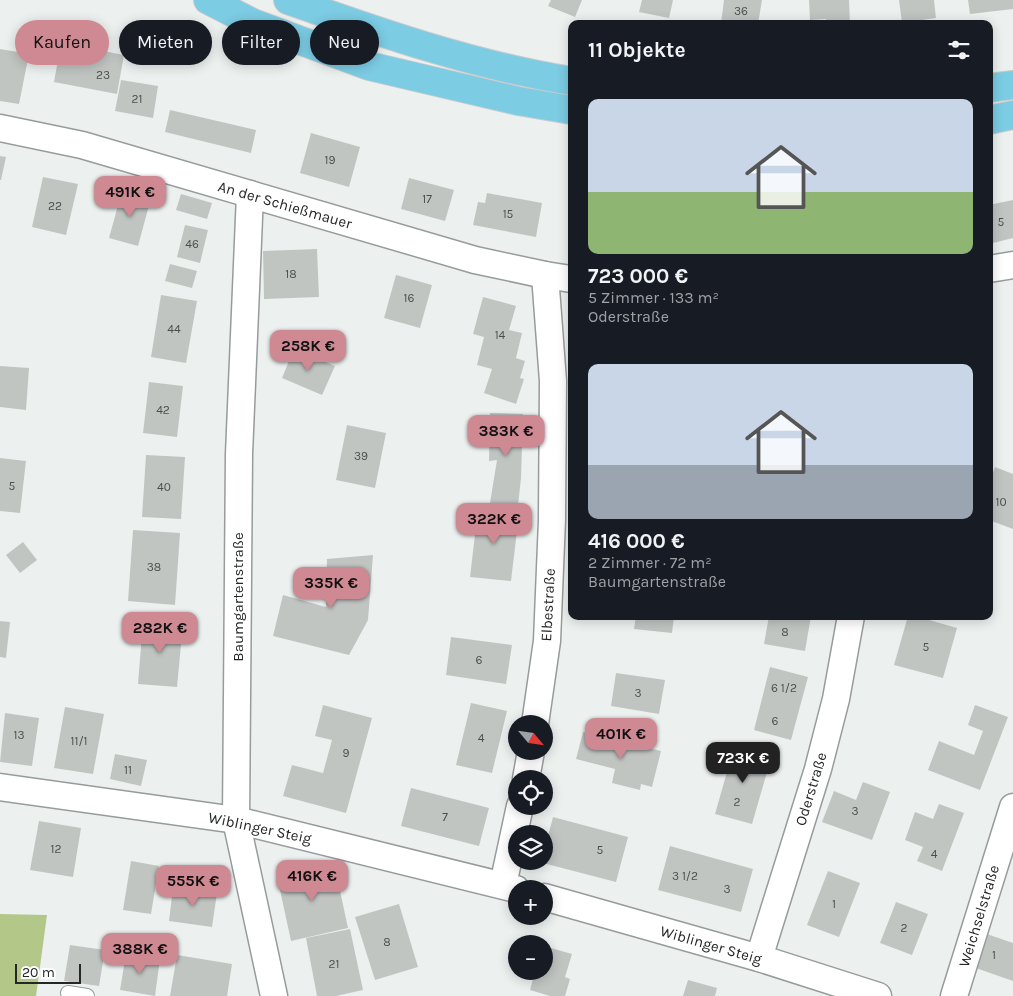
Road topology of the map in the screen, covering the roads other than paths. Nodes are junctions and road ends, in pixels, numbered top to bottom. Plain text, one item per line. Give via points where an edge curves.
1 (208, 0) edge
2 (288, 0) edge
3 (568, 81) edge
4 (1013, 84) edge
5 (993, 87) edge
6 (568, 109) edge
7 (1013, 115) edge
8 (993, 119) edge
9 (0, 128) edge
10 (250, 194) junction
11 (1013, 265) edge
12 (993, 268) edge
13 (544, 275) junction
14 (568, 279) edge
15 (849, 620) edge
16 (536, 715) edge
17 (0, 787) edge
18 (1013, 807) edge
19 (519, 815) edge
20 (236, 820) junction
21 (511, 880) edge
22 (508, 887) edge
23 (553, 900) edge
24 (759, 958) junction
25 (68, 993) dead end
26 (87, 996) edge
27 (274, 996) edge
28 (878, 996) edge
29 (954, 996) edge

1 - 6 highway via 254,23 369,66
2 - 3 highway via 403,41 526,74
4 - 5 highway
7 - 8 highway
9 - 10 street, An der Schießmauer via 82,146
10 - 13 street, An der Schießmauer via 475,260
10 - 20 street, Baumgartenstraße via 239,447
11 - 12 street
13 - 14 street, An der Schießmauer
13 - 16 street, Elbestraße via 553,381 552,520 547,642
15 - 24 street, Oderstraße via 836,699 818,769
17 - 20 street, Wiblinger Steig
18 - 29 street, Weichselstraße
19 - 21 street
20 - 22 street, Wiblinger Steig
20 - 27 street, Baumgartenstraße
23 - 24 street, Wiblinger Steig
24 - 28 street, Wiblinger Steig
25 - 26 lane

